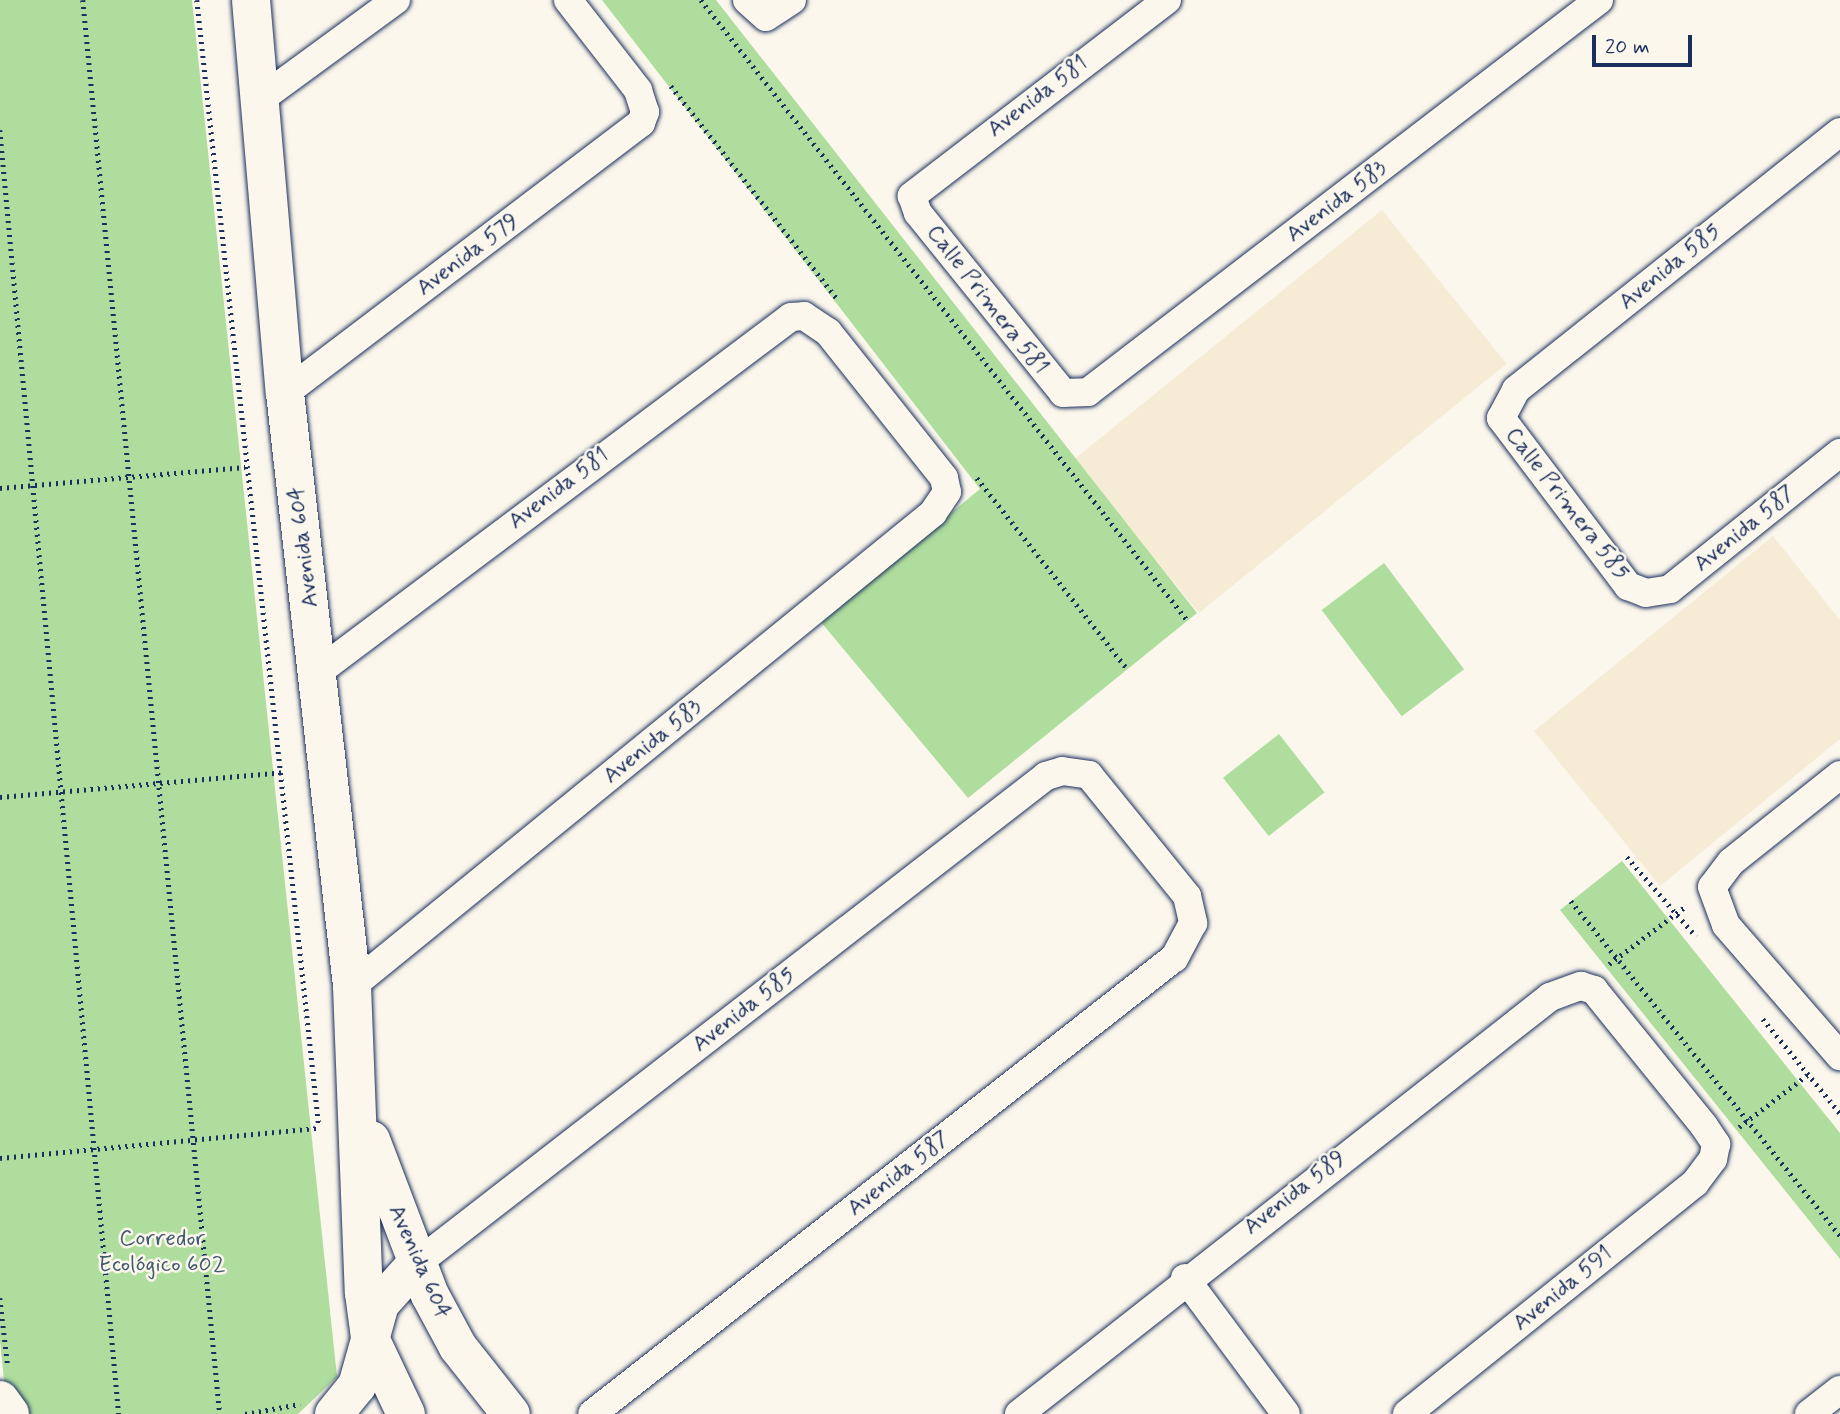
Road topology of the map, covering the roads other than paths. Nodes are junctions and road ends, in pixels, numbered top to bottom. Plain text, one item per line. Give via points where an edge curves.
1 (251, 0) edge
2 (396, 0) edge
3 (568, 0) edge
4 (792, 0) edge
5 (1167, 0) edge
6 (1599, 0) edge
7 (757, 8) edge
8 (258, 101) junction
9 (1840, 132) edge
10 (912, 196) joint
11 (285, 393) junction
12 (1071, 395) joint
13 (1504, 407) joint
14 (1840, 453) edge
15 (947, 492) joint
16 (1646, 593) joint
17 (318, 672) junction
18 (1840, 775) edge
19 (1193, 923) joint
20 (352, 986) junction
21 (1581, 986) joint
22 (1838, 1055) edge
23 (360, 1094) junction
24 (416, 1264) junction
25 (1185, 1278) junction
26 (370, 1338) junction
27 (5, 1387) edge
28 (1840, 1390) edge
29 (321, 1408) edge
30 (10, 1414) edge
31 (406, 1414) edge
32 (511, 1414) edge
33 (592, 1414) edge
34 (1019, 1414) edge
35 (1286, 1414) edge
36 (1407, 1414) edge
37 (1810, 1414) edge

1 - 8 street, Avenida 604
2 - 8 street
3 - 11 street, Avenida 579 via 638,90 645,112 631,133
4 - 7 street
5 - 10 street, Avenida 581
6 - 12 street, Avenida 583 via 1088,392
8 - 11 street, Avenida 604
9 - 13 street, Avenida 585 via 1516,390
10 - 12 street, Calle Primera 581 via 918,213 1054,386
11 - 17 street, Avenida 604
13 - 16 street, Calle Primera 585 via 1508,431 1628,586
14 - 16 street, Avenida 587 via 1670,589
15 - 17 street, Avenida 581 via 937,465 828,332 804,316 776,325
15 - 20 street, Avenida 583 via 933,513
17 - 20 street, Avenida 604
18 - 22 street via 1731,862 1712,887 1726,925
19 - 24 street, Avenida 585 via 1187,896 1098,785 1077,770 1046,776
19 - 33 street, Avenida 587 via 1174,958
20 - 23 street, Avenida 604
21 - 25 street, Avenida 589 via 1550,997
21 - 36 street, Avenida 591 via 1604,999 1715,1152 1695,1183
23 - 24 street, Avenida 604 via 388,1193
23 - 26 street, Avenida 604 via 360,1221
24 - 26 street via 387,1292
24 - 32 street, Avenida 604 via 458,1347
25 - 34 street, Avenida 589
25 - 35 street
26 - 29 street, Avenida 604 via 357,1386
26 - 31 street, Avenida 604
27 - 30 street
28 - 37 street

